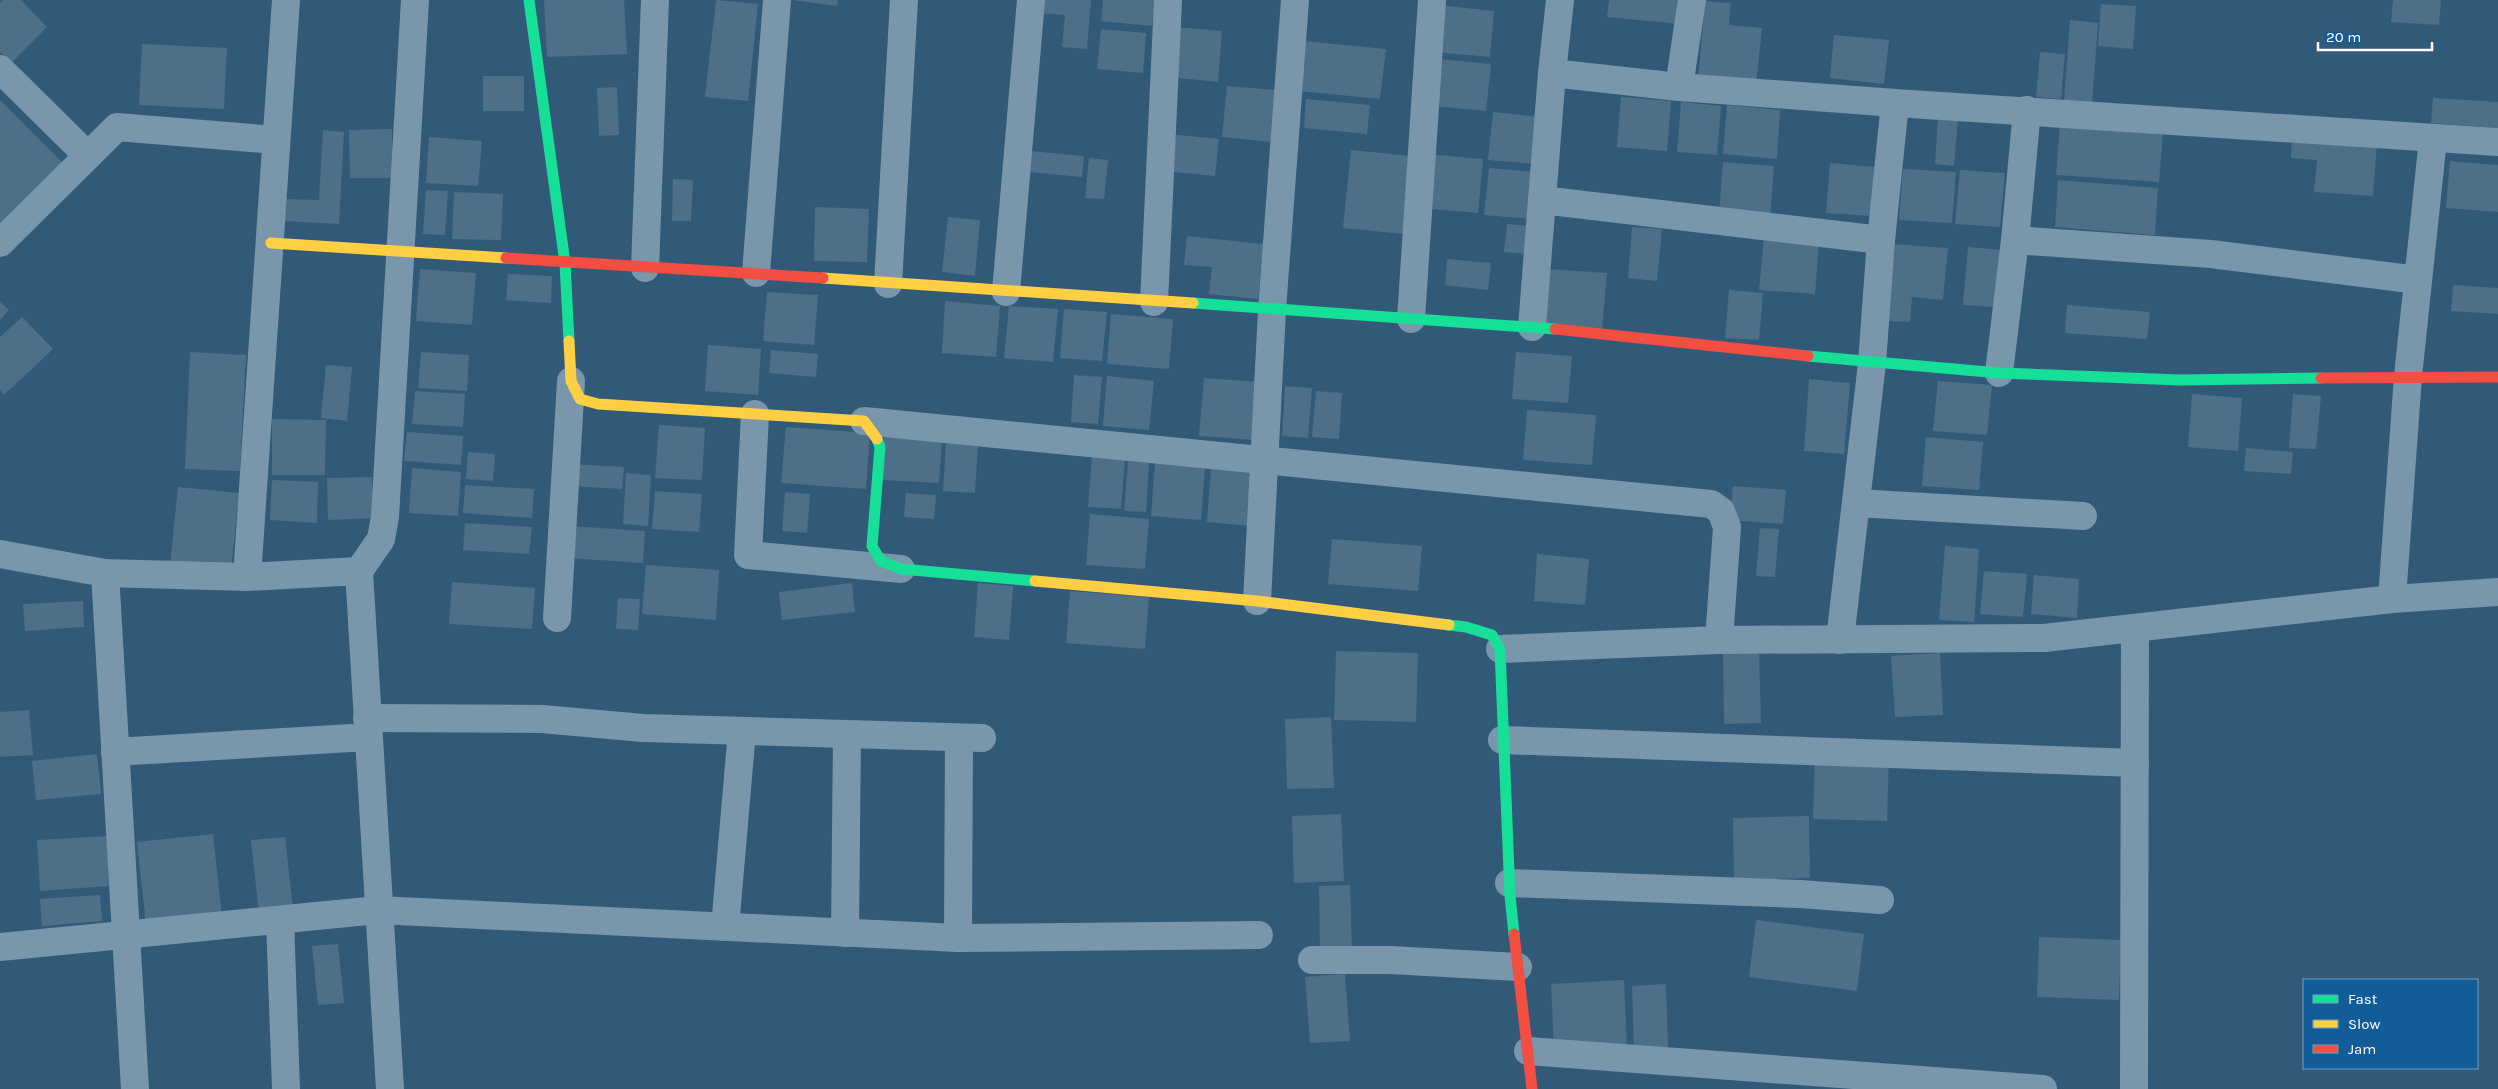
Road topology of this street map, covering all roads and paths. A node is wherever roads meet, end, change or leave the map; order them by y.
1 (286, 0) edge
2 (415, 0) edge
3 (529, 0) edge
4 (655, 0) edge
5 (776, 0) edge
6 (904, 0) edge
7 (1031, 0) edge
8 (1168, 0) edge
9 (1295, 0) edge
10 (1432, 0) edge
11 (1560, 0) edge
12 (1692, 0) edge
13 (0, 69) edge
14 (1552, 73) junction
15 (1680, 87) junction
16 (1895, 103) junction
17 (2027, 110) junction
18 (2433, 139) junction
19 (276, 140) junction
20 (2498, 142) edge
21 (88, 156) junction
22 (1542, 200) junction
23 (1881, 240) junction
24 (2015, 240) junction
25 (271, 243) junction
26 (0, 244) edge
27 (400, 252) junction
28 (565, 263) junction
29 (645, 268) junction
30 (756, 273) junction
31 (2418, 280) junction
32 (888, 284) junction
33 (1006, 292) junction
34 (1154, 302) junction
35 (1272, 310) junction
36 (1411, 319) junction
37 (1532, 327) junction
38 (1872, 362) junction
39 (1999, 373) junction
40 (2408, 376) junction
41 (2498, 377) edge
42 (571, 381) junction
43 (755, 414) junction
44 (864, 421) junction
45 (1266, 460) junction
46 (1856, 503) junction
47 (2083, 516) dead end
48 (0, 554) edge
49 (901, 570) junction
50 (359, 571) junction
51 (106, 573) junction
52 (247, 576) junction
53 (2498, 592) edge
54 (2392, 599) junction
55 (1257, 601) junction
56 (557, 618) dead end
57 (2135, 628) junction
58 (1719, 640) junction
59 (1840, 640) junction
60 (1500, 649) junction
61 (368, 728) junction
62 (742, 731) junction
63 (847, 735) junction
64 (1502, 740) junction
65 (115, 752) junction
66 (2135, 763) junction
67 (1509, 883) junction
68 (1880, 900) dead end
69 (378, 910) junction
70 (280, 920) junction
71 (725, 927) junction
72 (845, 933) junction
73 (1259, 935) dead end
74 (126, 936) junction
75 (958, 938) junction
76 (0, 946) edge
77 (1312, 960) dead end
78 (1518, 967) junction
79 (1528, 1051) junction
80 (135, 1089) edge
81 (286, 1089) edge
82 (390, 1089) edge
83 (1532, 1089) edge
84 (2043, 1089) edge
85 (2134, 1089) edge

1 - 19 street
2 - 27 street
3 - 28 street
4 - 29 street
5 - 30 street
6 - 32 street
7 - 33 street
8 - 34 street
9 - 35 street
10 - 36 street
11 - 14 street
12 - 15 street
13 - 21 street
14 - 15 street
14 - 22 street
15 - 16 street
16 - 17 street
16 - 23 street
17 - 18 street
17 - 24 street
18 - 20 street
18 - 31 street
19 - 21 street
19 - 25 street
21 - 26 street
22 - 23 street
22 - 37 street
23 - 38 street
24 - 31 street
24 - 39 street
25 - 27 street
25 - 52 street
27 - 28 street
27 - 50 street
28 - 29 street
28 - 42 street
29 - 30 street
30 - 32 street
31 - 40 street
32 - 33 street
33 - 34 street
34 - 35 street
35 - 36 street
35 - 45 street
36 - 37 street
37 - 38 street
38 - 39 street
38 - 46 street
39 - 40 street
40 - 41 street
40 - 54 street
42 - 43 street
42 - 56 street
43 - 44 street
43 - 49 street
44 - 45 street
44 - 49 street
45 - 55 street
45 - 58 street
46 - 47 street
46 - 59 street
48 - 51 street
49 - 55 street
50 - 52 street
50 - 61 street
51 - 52 street
51 - 65 street
53 - 54 street
54 - 57 street
55 - 60 street
57 - 59 street
57 - 66 street
58 - 59 street
58 - 60 street
60 - 64 street
61 - 62 street
61 - 65 street
61 - 69 street
62 - 63 street
62 - 71 street
63 - 72 street
63 - 75 street
64 - 66 street
64 - 67 street
65 - 74 street
66 - 85 street
67 - 68 street
67 - 78 street
69 - 70 street
69 - 71 street
69 - 82 street
70 - 74 street
70 - 81 street
71 - 72 street
72 - 75 street
73 - 75 street
74 - 76 street
74 - 80 street
77 - 78 street
78 - 79 street
79 - 83 street
79 - 84 street

